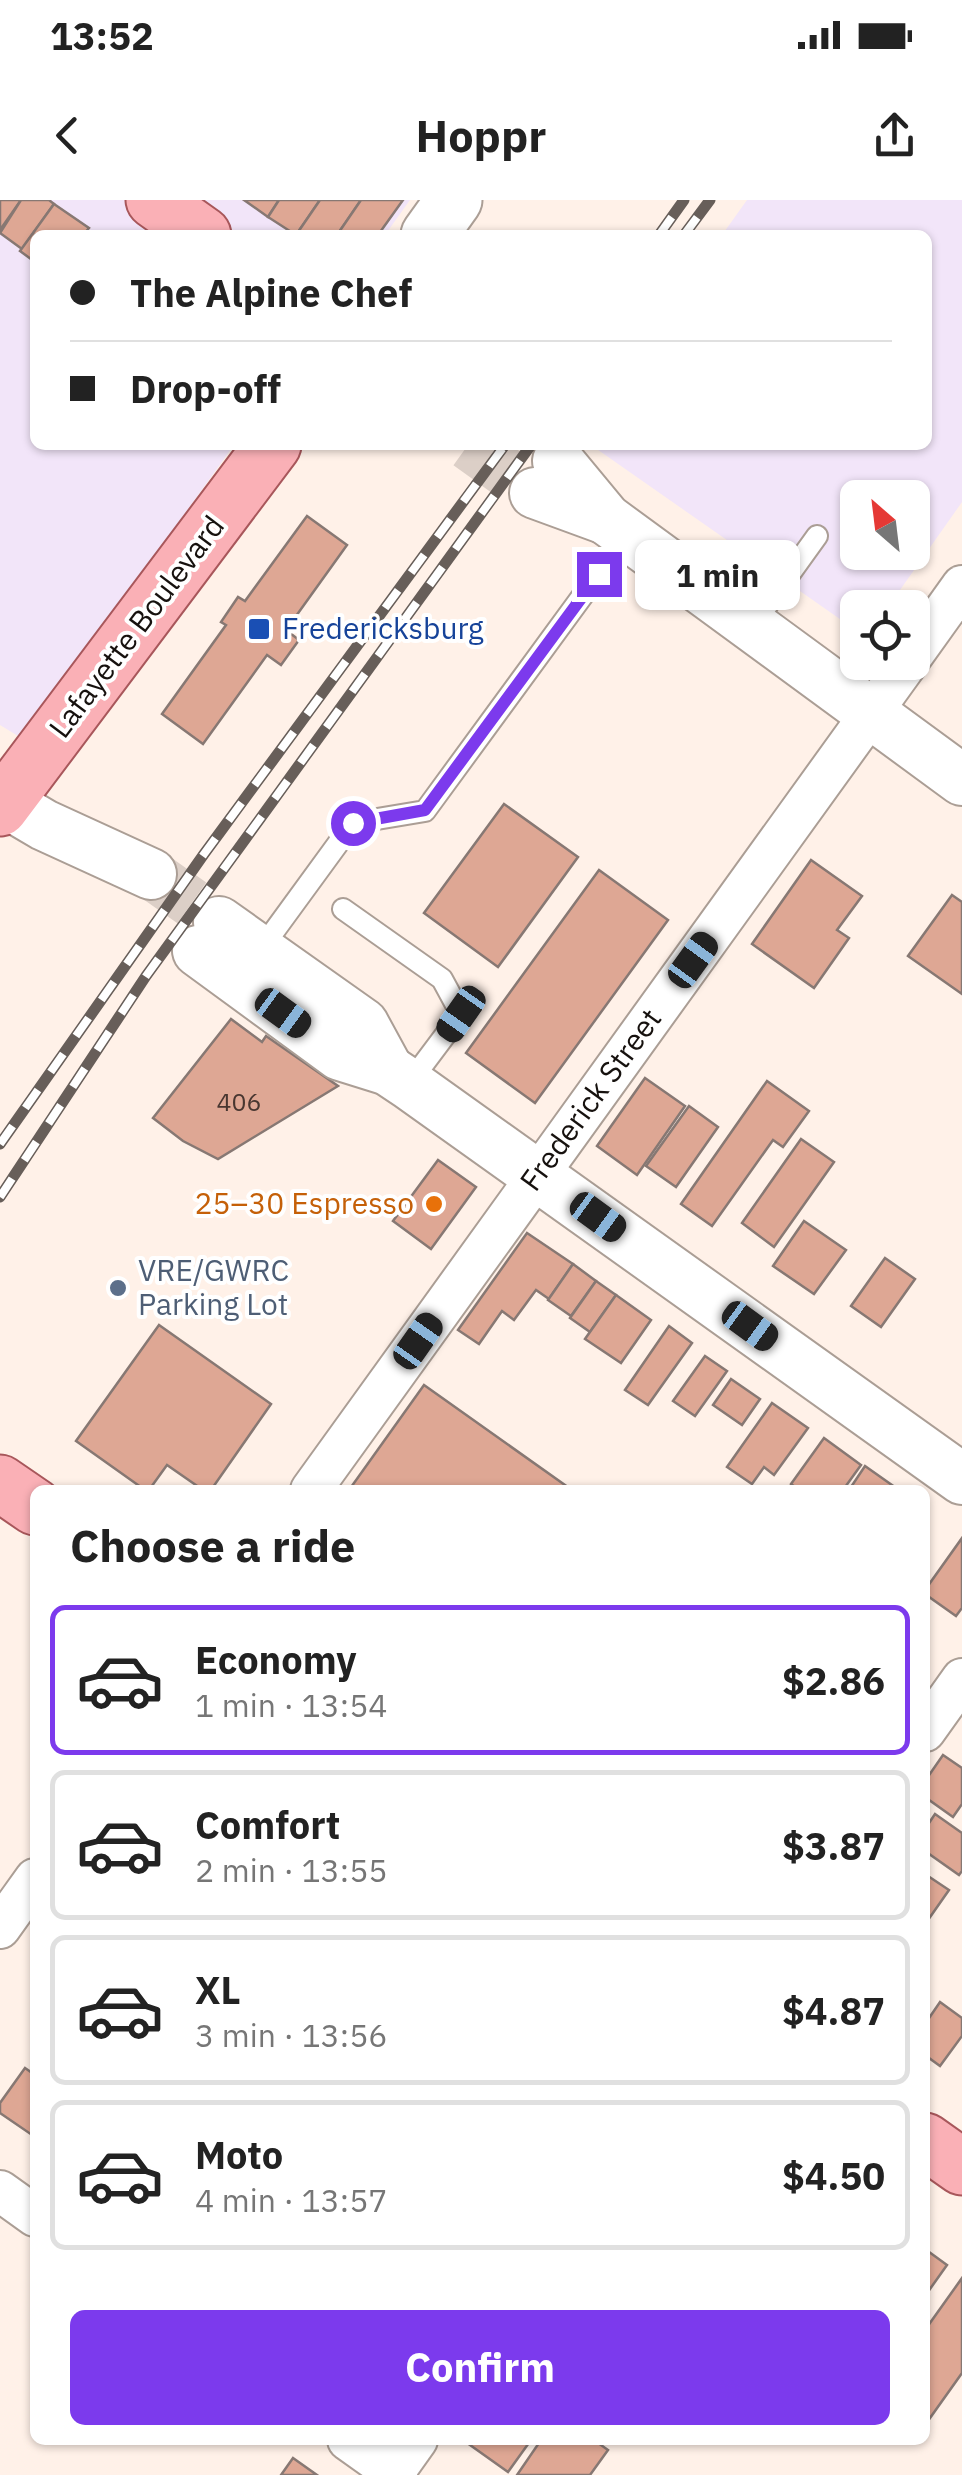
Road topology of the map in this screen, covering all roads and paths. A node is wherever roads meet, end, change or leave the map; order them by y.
1 (154, 200) edge
2 (454, 200) edge
3 (195, 230) edge
4 (433, 230) edge
5 (270, 450) edge
6 (546, 477) tunnel mouth
7 (617, 527) junction
8 (816, 536) dead end
9 (962, 586) edge
10 (752, 627) junction
11 (930, 631) edge
12 (895, 680) edge
13 (871, 715) junction
14 (962, 780) edge
15 (12, 808) edge
16 (141, 888) tunnel mouth
17 (343, 909) dead end
18 (260, 951) junction
19 (398, 1077) junction
20 (538, 1173) junction
21 (962, 1479) edge
22 (0, 1482) edge
23 (316, 1485) edge
24 (30, 1503) edge
25 (962, 1679) edge
26 (930, 1723) edge
27 (30, 1886) edge
28 (0, 1928) edge
29 (930, 2145) edge
30 (962, 2167) edge
31 (0, 2191) edge
32 (30, 2212) edge
33 (355, 2445) edge
34 (414, 2445) edge
35 (394, 2474) edge

1 - 3 main road
2 - 4 main road
5 - 15 main road, Lafayette Boulevard
6 - 7 street
7 - 10 street
7 - 18 lane
8 - 10 lane
9 - 11 street
10 - 13 street
12 - 13 street, Frederick Street
13 - 14 street
13 - 20 street, Frederick Street
15 - 16 street
17 - 19 lane
18 - 19 street
18 - 19 street
19 - 20 street
20 - 21 street
20 - 23 street, Frederick Street
22 - 24 main road
25 - 26 street
27 - 28 street
29 - 30 main road
31 - 32 street
33 - 35 street
34 - 35 street

